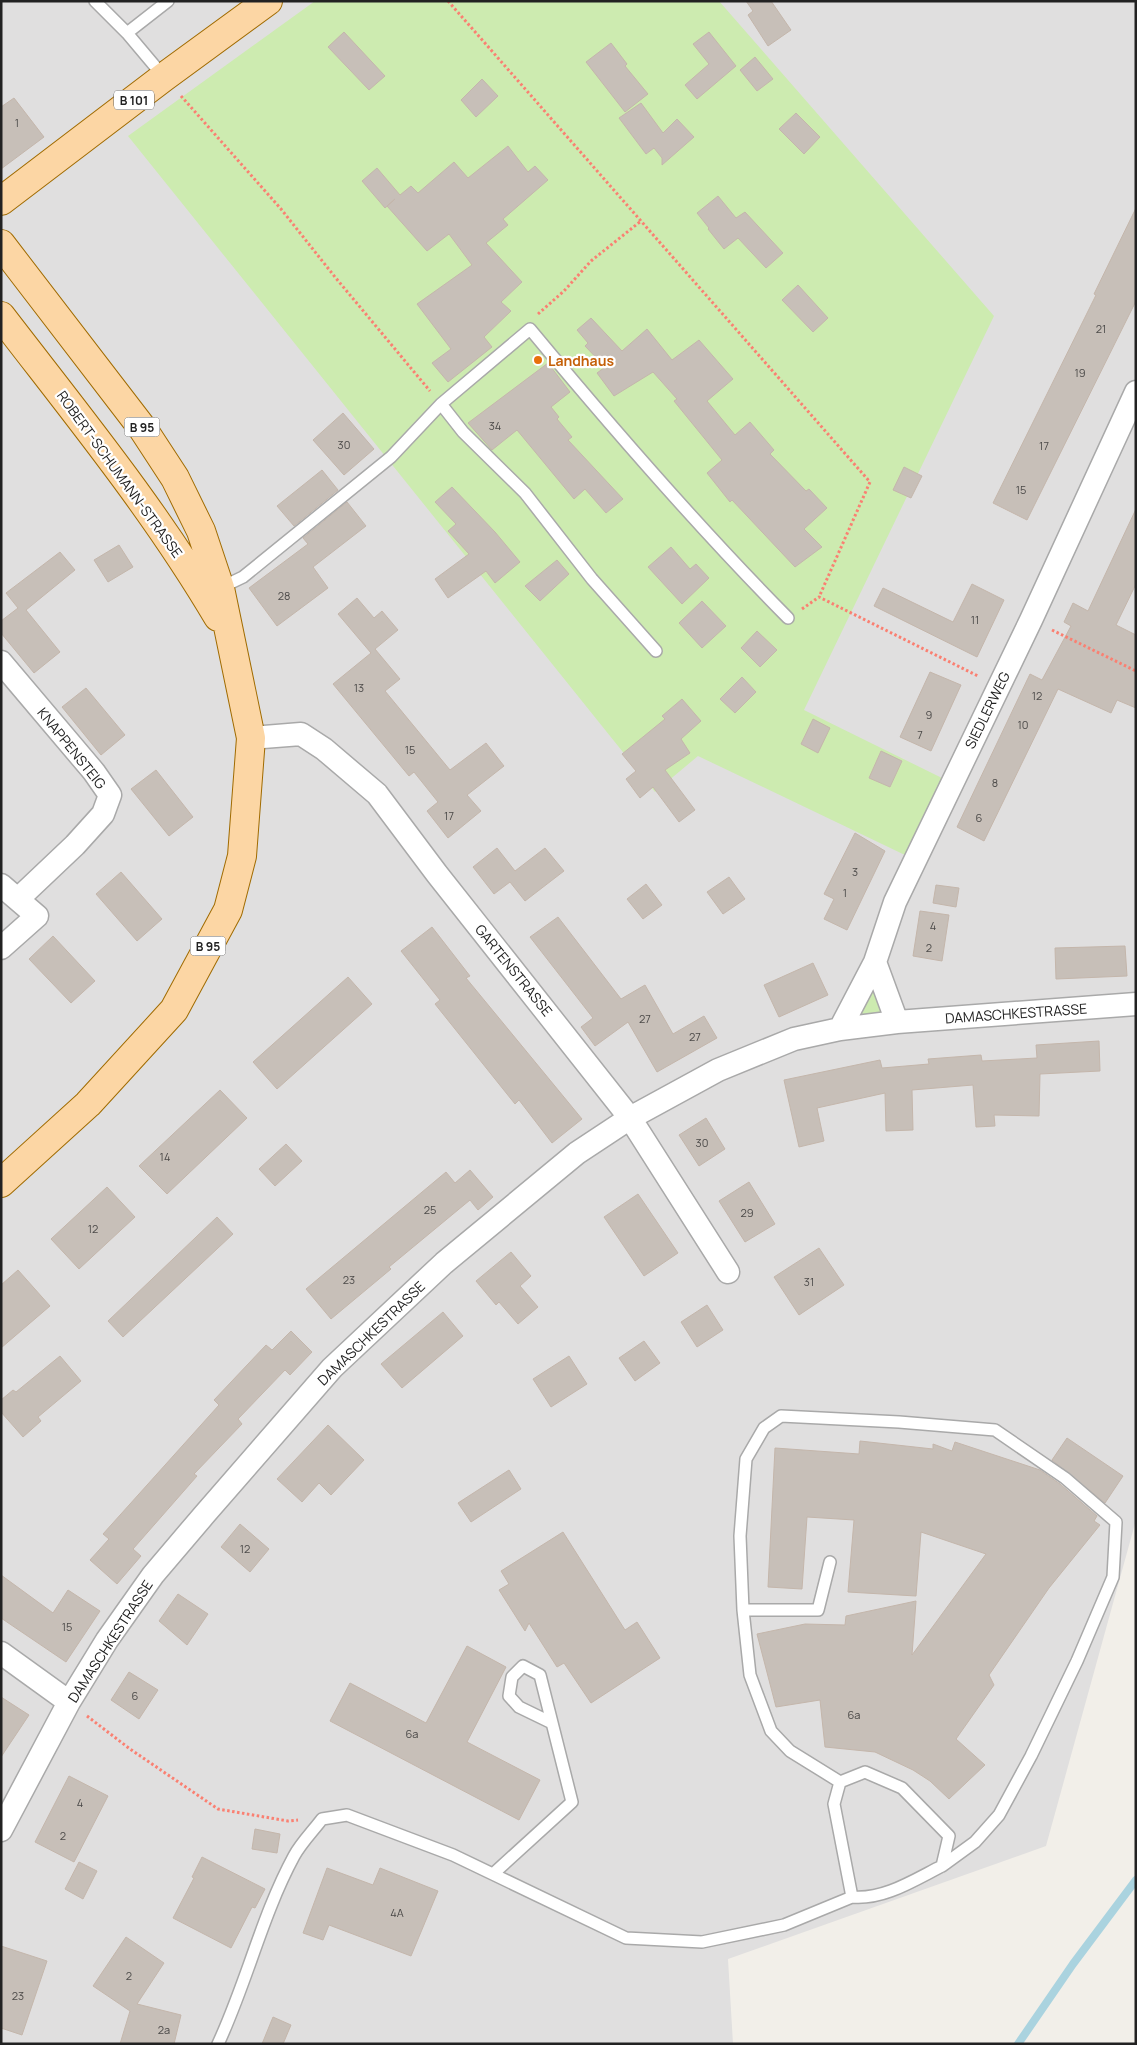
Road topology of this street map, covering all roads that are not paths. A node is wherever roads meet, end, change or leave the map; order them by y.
1 (168, 1) edge
2 (268, 1) edge
3 (102, 3) edge
4 (127, 33) junction
5 (164, 77) junction
6 (1, 201) edge
7 (1, 244) edge
8 (1, 316) edge
9 (1136, 392) edge
10 (441, 404) junction
11 (220, 588) junction
12 (788, 618) road end
13 (230, 638) junction
14 (656, 651) dead end
15 (1, 662) edge
16 (251, 738) junction
17 (10, 892) edge
18 (1, 948) edge
19 (875, 962) junction
20 (1136, 1004) edge
21 (897, 1022) junction
22 (840, 1029) junction
23 (630, 1118) junction
24 (1, 1183) edge
25 (728, 1272) dead end
26 (830, 1562) dead end
27 (743, 1610) junction
28 (1, 1653) edge
29 (69, 1702) junction
30 (552, 1723) junction
31 (840, 1782) junction
32 (1, 1830) edge
33 (942, 1866) junction
34 (493, 1874) junction
35 (852, 1897) junction
36 (218, 2044) edge

1 - 4 lane
2 - 5 main road, B 101
3 - 4 lane
4 - 5 lane
5 - 6 main road, B 101
7 - 11 main road, ROBERT-SCHUMANN-STRASSE / B 95
8 - 13 main road, ROBERT-SCHUMANN-STRASSE / B 95
9 - 19 street, SIEDLERWEG
10 - 11 lane
10 - 12 lane
10 - 14 lane
11 - 13 main road, ROBERT-SCHUMANN-STRASSE / B 95
13 - 16 main road, ROBERT-SCHUMANN-STRASSE / B 95
15 - 17 street, KNAPPENSTEIG
16 - 23 street, GARTENSTRASSE
16 - 24 main road, ROBERT-SCHUMANN-STRASSE / B 95
17 - 18 street, KNAPPENSTEIG
19 - 21 street
19 - 22 street, SIEDLERWEG
20 - 21 street, DAMASCHKESTRASSE
21 - 22 street, DAMASCHKESTRASSE
22 - 23 street, DAMASCHKESTRASSE
23 - 25 street, GARTENSTRASSE
23 - 29 street, DAMASCHKESTRASSE
26 - 27 lane
27 - 31 lane
27 - 33 lane
28 - 29 street
29 - 32 street, DAMASCHKESTRASSE
30 - 30 lane
30 - 34 lane
31 - 33 lane
31 - 35 lane
33 - 35 lane
34 - 35 lane
34 - 36 lane

